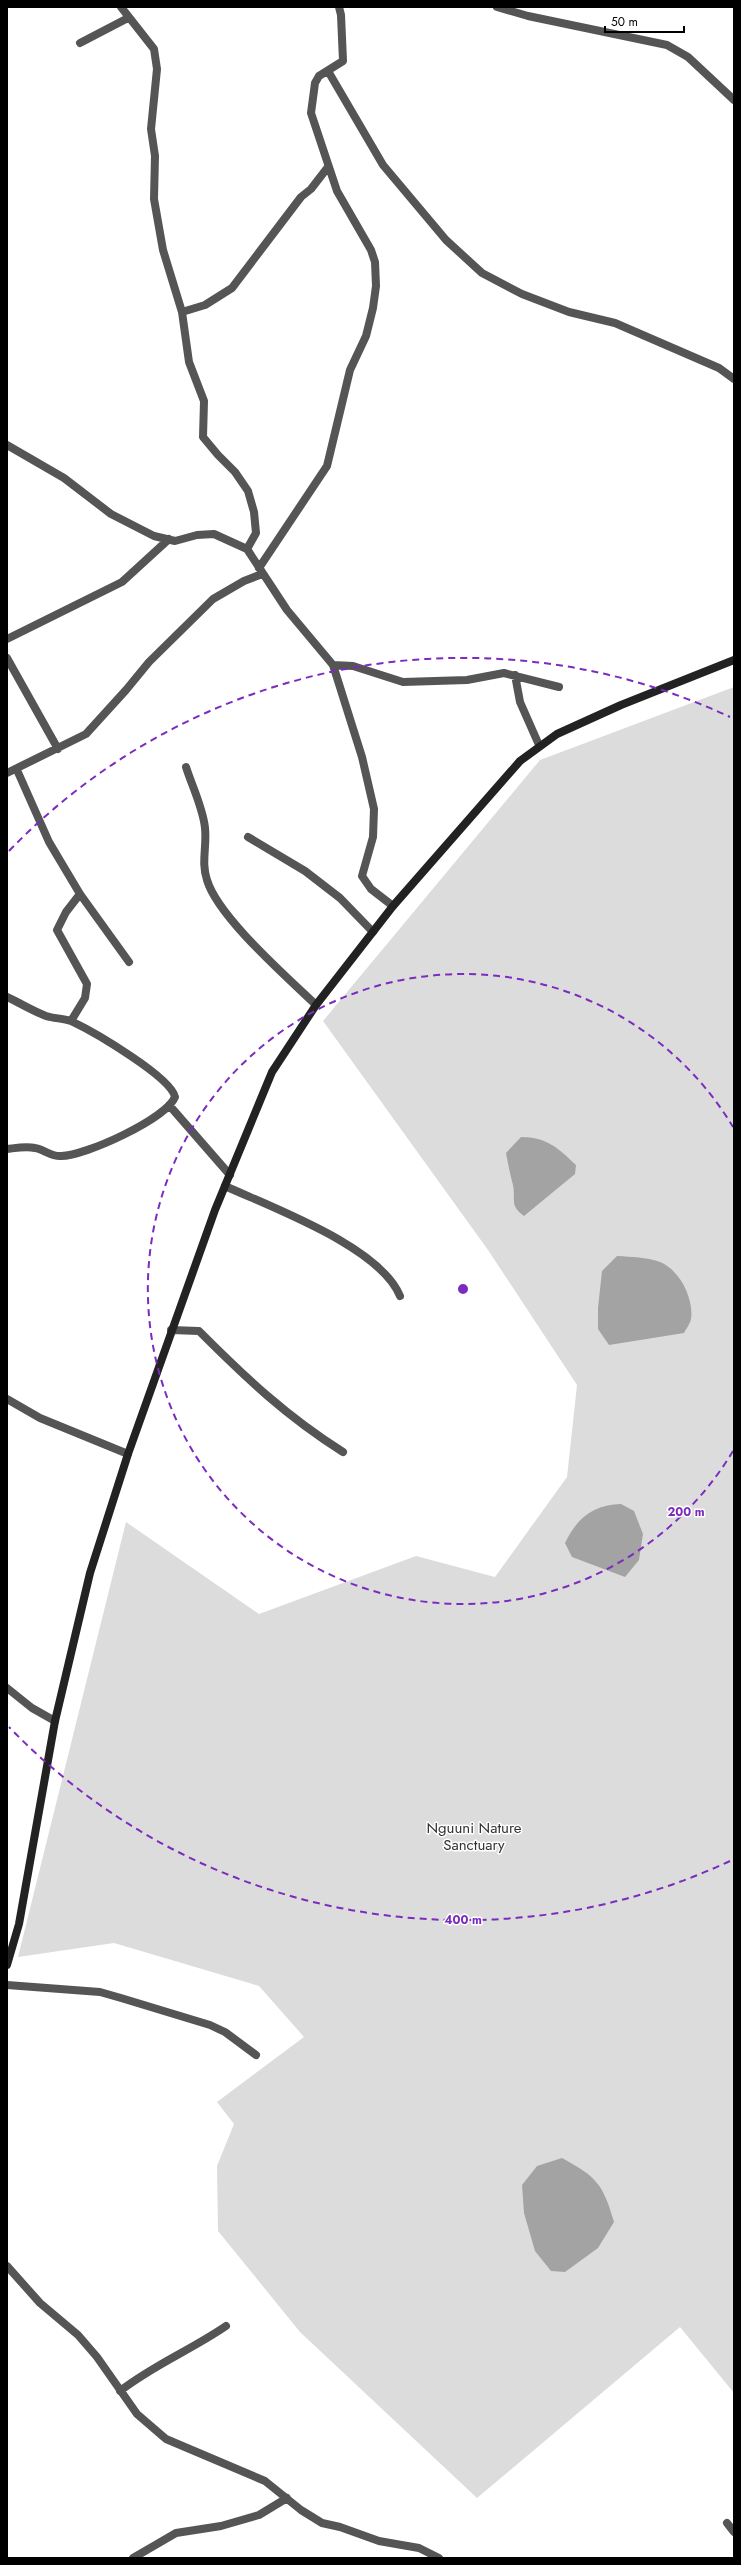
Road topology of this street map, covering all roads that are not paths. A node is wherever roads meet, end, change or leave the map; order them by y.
1 (121, 7) edge
2 (339, 7) edge
3 (497, 7) edge
4 (128, 18) junction
5 (80, 43) dead end
6 (328, 71) junction
7 (734, 100) edge
8 (328, 167) junction
9 (182, 312) junction
10 (734, 379) edge
11 (7, 445) edge
12 (169, 539) junction
13 (247, 550) junction
14 (260, 571) junction
15 (7, 639) edge
16 (7, 658) edge
17 (734, 660) edge
18 (333, 665) junction
19 (515, 675) junction
20 (559, 687) dead end
21 (539, 746) junction
22 (58, 748) junction
23 (186, 767) dead end
24 (17, 770) junction
25 (7, 773) edge
26 (248, 837) dead end
27 (80, 894) junction
28 (393, 906) junction
29 (373, 932) junction
30 (129, 962) dead end
31 (7, 997) edge
32 (316, 1005) junction
33 (72, 1021) junction
34 (169, 1105) junction
35 (7, 1149) edge
36 (230, 1175) junction
37 (225, 1186) junction
38 (400, 1296) dead end
39 (171, 1330) junction
40 (7, 1399) edge
41 (343, 1452) dead end
42 (128, 1454) junction
43 (7, 1688) edge
44 (55, 1721) junction
45 (7, 1965) edge
46 (7, 1985) edge
47 (256, 2055) dead end
48 (7, 2266) edge
49 (226, 2326) dead end
50 (120, 2391) junction
51 (287, 2498) junction
52 (727, 2523) dead end
53 (734, 2532) edge
54 (133, 2558) edge
55 (439, 2558) edge

1 - 4 street
2 - 6 street
3 - 7 street
4 - 5 street
4 - 9 street
6 - 8 street
6 - 10 street
8 - 9 street
8 - 14 street
9 - 13 street
11 - 12 street
12 - 13 street
12 - 15 street
13 - 14 street
14 - 18 street
14 - 22 street
16 - 22 street
17 - 21 main road
18 - 19 street
18 - 28 street
19 - 20 street
19 - 21 street
21 - 28 main road
22 - 24 street
23 - 32 street
24 - 25 street
24 - 27 street
26 - 29 street
27 - 30 street
27 - 33 street
28 - 29 main road
29 - 32 main road
31 - 33 street
32 - 36 main road
33 - 34 street
34 - 35 street
34 - 36 street
36 - 37 main road
37 - 38 street
37 - 39 main road
39 - 41 street
39 - 42 main road
40 - 42 street
42 - 44 main road
43 - 44 street
44 - 45 main road
46 - 47 street
48 - 50 street
49 - 50 street
50 - 51 street
51 - 54 street
51 - 55 street
52 - 53 street

